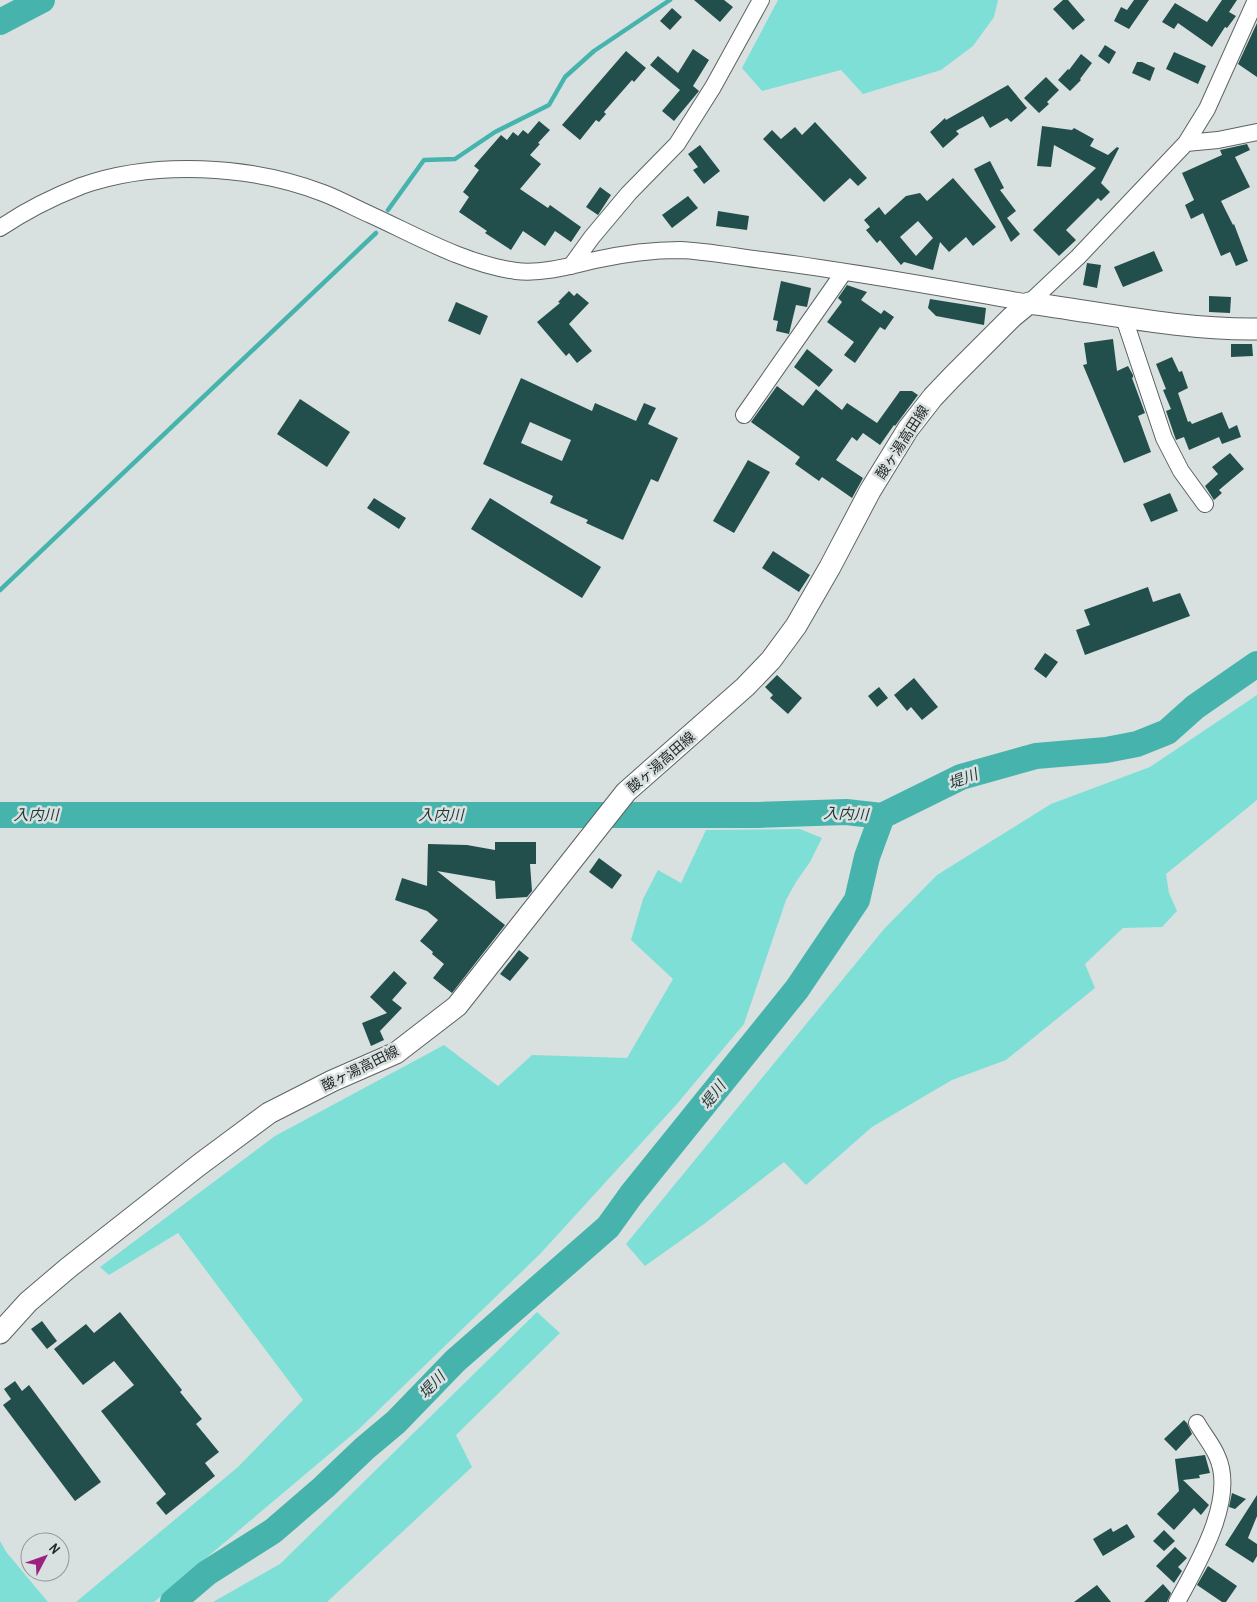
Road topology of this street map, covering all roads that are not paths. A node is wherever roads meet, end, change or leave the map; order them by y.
1 (761, 0) edge
2 (1256, 0) edge
3 (1257, 132) edge
4 (1186, 143) junction
5 (0, 228) edge
6 (571, 266) junction
7 (844, 272) junction
8 (1029, 303) junction
9 (1124, 318) junction
10 (1257, 329) edge
11 (744, 415) dead end
12 (1205, 504) dead end
13 (0, 1333) edge
14 (1197, 1423) dead end
15 (1177, 1602) edge

1 - 6 street
2 - 4 street
3 - 4 street
4 - 8 street
5 - 6 street
6 - 7 street
7 - 8 street
7 - 11 street
8 - 9 main road
8 - 13 main road, 酸ヶ湯高田線
9 - 10 main road
9 - 12 street
14 - 15 street

